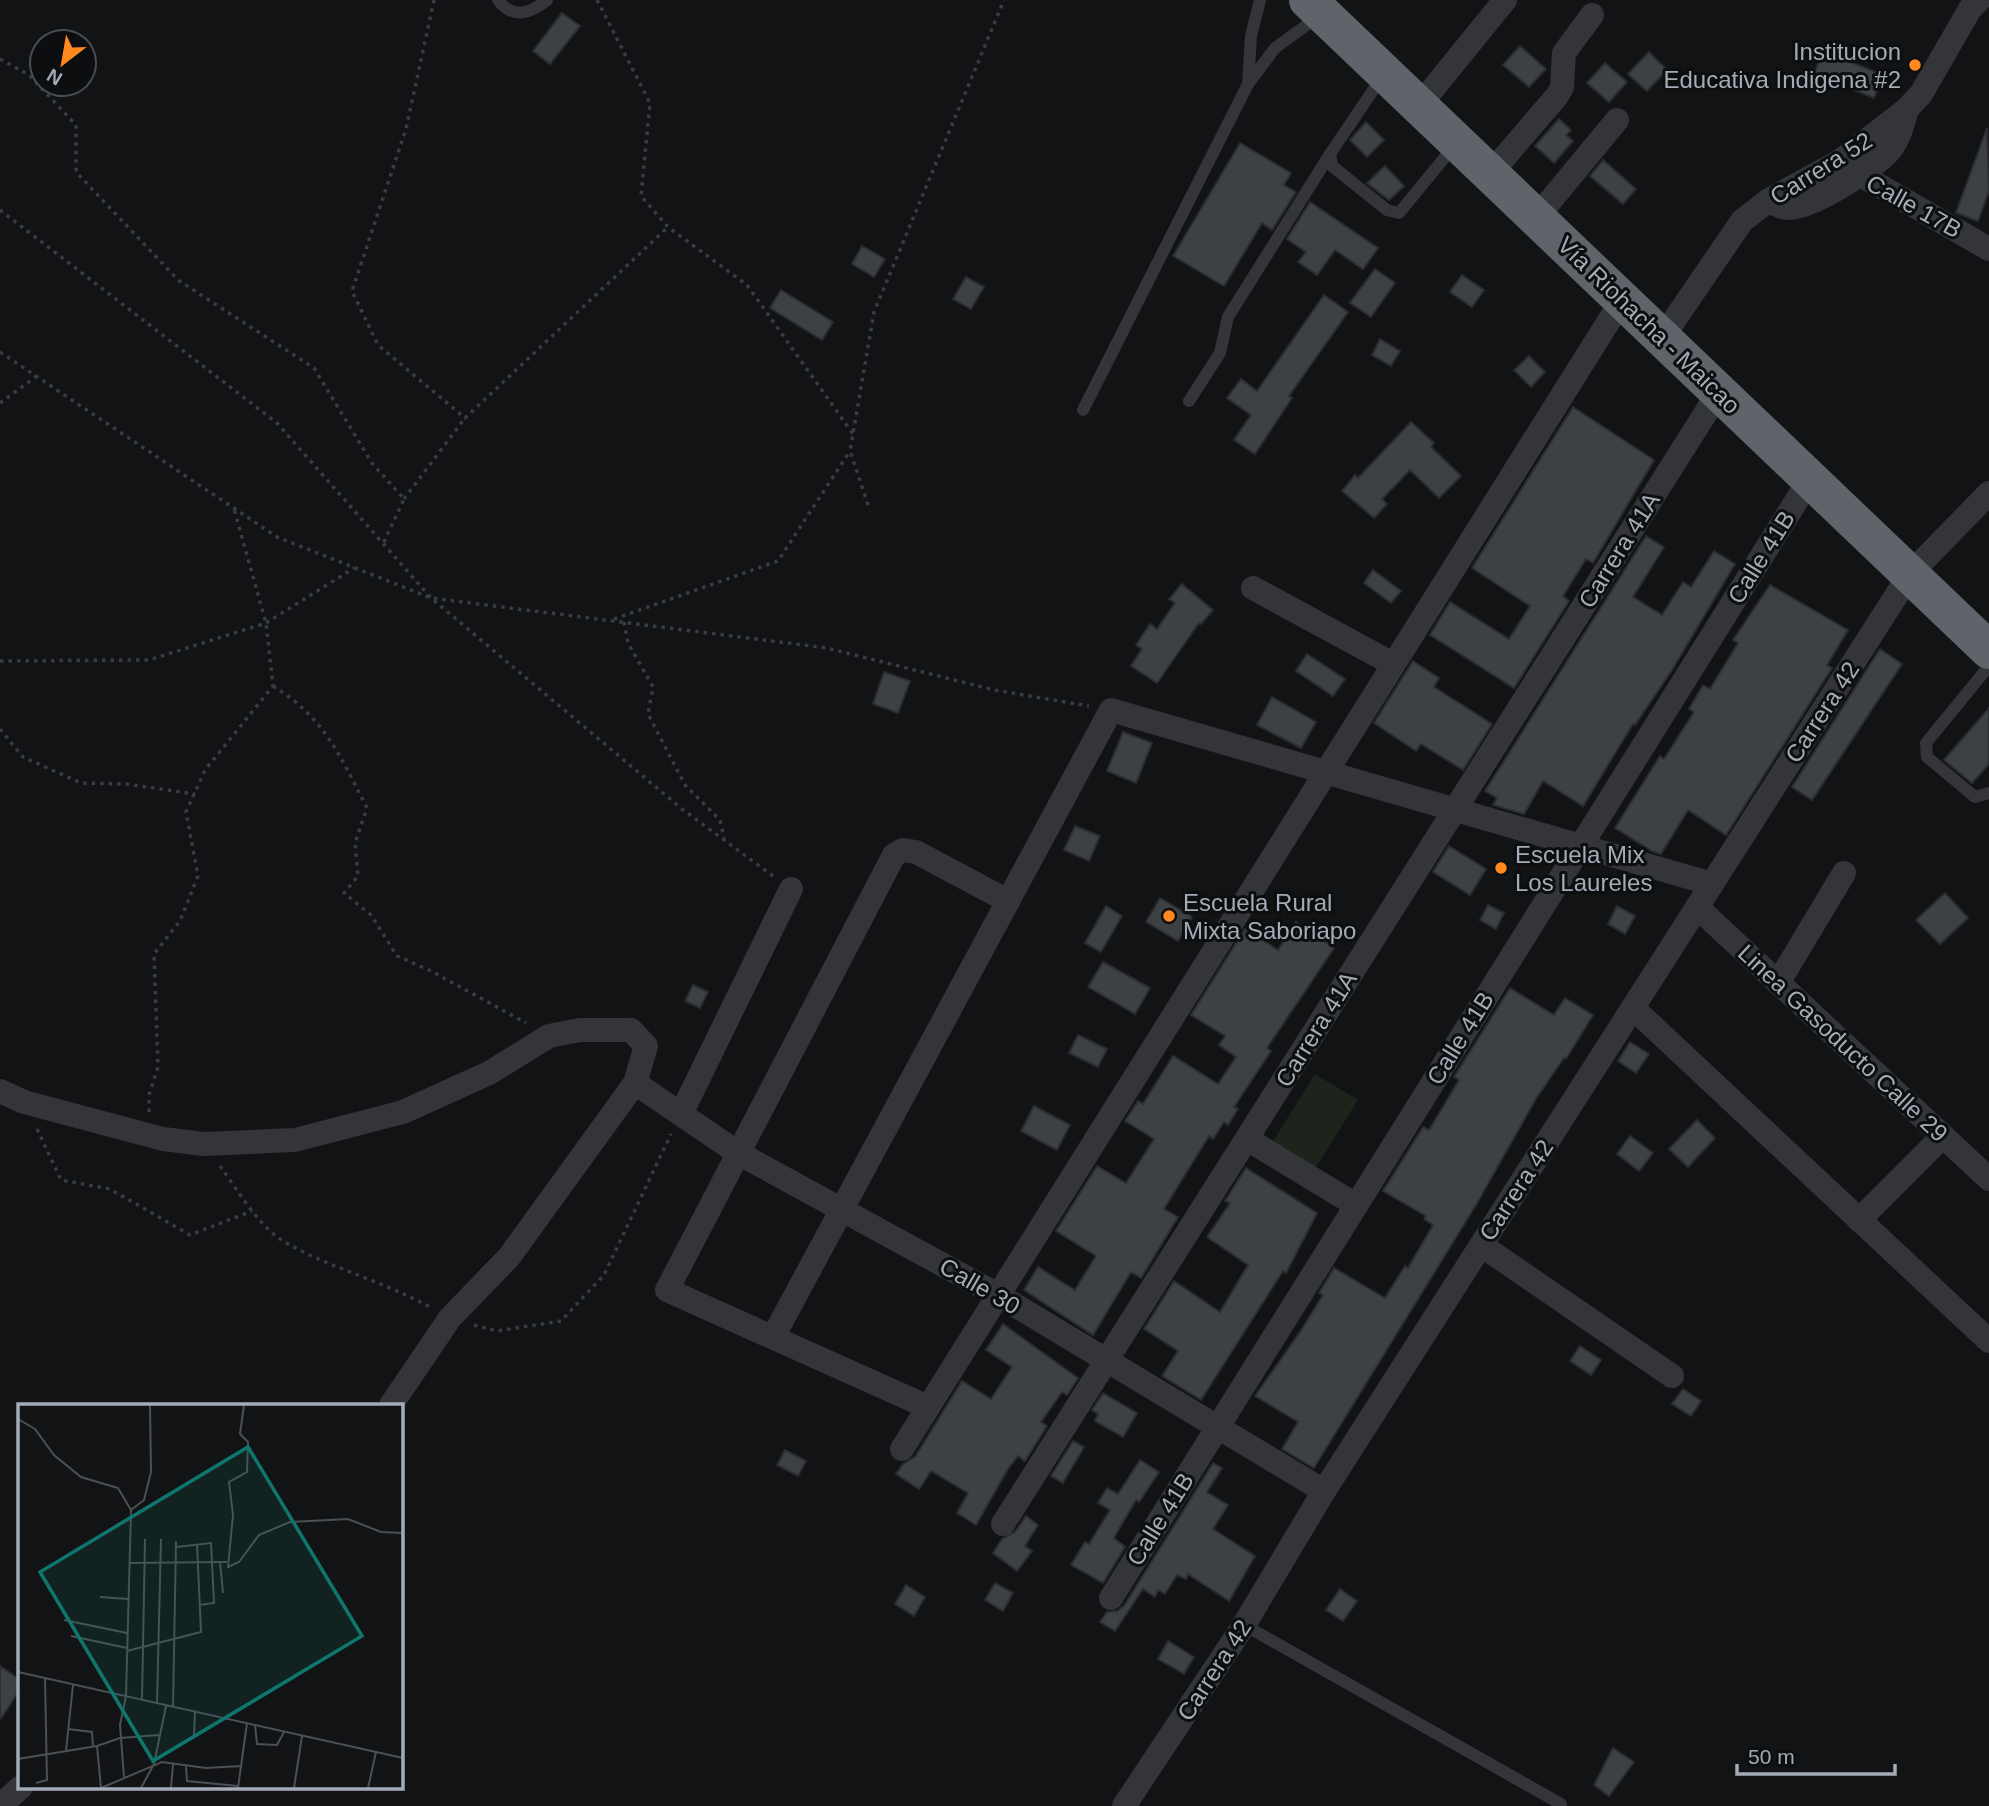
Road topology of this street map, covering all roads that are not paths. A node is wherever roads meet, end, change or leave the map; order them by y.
1 (498, 0) edge
2 (547, 0) edge
3 (1260, 0) edge
4 (1505, 0) edge
5 (1979, 0) edge
6 (1315, 7) edge
7 (1592, 15) dead end
8 (1385, 73) junction
9 (1248, 84) junction
10 (1419, 106) junction
11 (1617, 120) dead end
12 (1457, 142) junction
13 (1331, 154) junction
14 (1849, 168) junction
15 (1490, 174) junction
16 (1536, 218) junction
17 (1989, 249) edge
18 (1622, 300) junction
19 (1662, 338) junction
20 (1719, 392) junction
21 (1189, 401) dead end
22 (1083, 410) dead end
23 (1810, 479) junction
24 (1989, 493) edge
25 (1910, 574) junction
26 (1253, 588) dead end
27 (1989, 650) edge
28 (1393, 664) junction
29 (1989, 666) edge
30 (1325, 772) junction
31 (1989, 793) edge
32 (1454, 809) junction
33 (1581, 846) junction
34 (1844, 873) dead end
35 (1712, 884) junction
36 (791, 889) road end
37 (1008, 901) junction
38 (1697, 907) junction
39 (1778, 983) junction
40 (1633, 1008) junction
41 (635, 1083) junction
42 (0, 1091) edge
43 (681, 1114) junction
44 (1942, 1136) junction
45 (1247, 1139) junction
46 (738, 1153) junction
47 (1989, 1179) edge
48 (1356, 1205) junction
49 (842, 1209) junction
50 (1859, 1220) junction
51 (1481, 1245) junction
52 (998, 1295) junction
53 (773, 1337) junction
54 (1989, 1341) edge
55 (1107, 1360) junction
56 (1672, 1376) dead end
57 (392, 1404) edge
58 (928, 1407) junction
59 (1217, 1427) junction
60 (902, 1449) dead end
61 (1324, 1491) junction
62 (1003, 1524) dead end
63 (1111, 1598) dead end
64 (1244, 1625) junction
65 (20, 1788) edge
66 (1561, 1804) dead end
67 (0, 1806) edge
68 (1124, 1806) edge

1 - 2 lane
3 - 9 lane
4 - 10 street
5 - 14 street
6 - 8 highway, Vía Riohacha - Maicao
6 - 9 lane
7 - 15 street
8 - 10 highway, Vía Riohacha - Maicao
8 - 13 lane
9 - 22 lane
10 - 12 highway, Vía Riohacha - Maicao
11 - 16 street
12 - 13 lane
12 - 15 highway, Vía Riohacha - Maicao
13 - 21 lane
14 - 17 street, Calle 17B
14 - 19 street, Carrera 52
15 - 16 highway, Vía Riohacha - Maicao
16 - 18 highway, Vía Riohacha - Maicao
18 - 19 highway, Vía Riohacha - Maicao
18 - 28 street
19 - 20 highway, Vía Riohacha - Maicao
20 - 23 highway, Vía Riohacha - Maicao
20 - 32 street, Carrera 41A
23 - 25 highway, Vía Riohacha - Maicao
23 - 33 street, Calle 41B
24 - 25 street, Carrera 42
25 - 27 highway, Vía Riohacha - Maicao
25 - 35 street, Carrera 42
26 - 28 street
28 - 30 street
29 - 31 lane
30 - 32 street
30 - 37 street
30 - 52 street
32 - 33 street
32 - 45 street, Carrera 41A
33 - 35 street
33 - 48 street, Calle 41B
34 - 39 street
35 - 38 street, Carrera 42
36 - 43 street
37 - 46 street
37 - 49 street
38 - 39 street, Linea Gasoducto Calle 29
38 - 40 street, Carrera 42
39 - 44 street, Linea Gasoducto Calle 29
40 - 50 street
40 - 51 street, Carrera 42
41 - 42 street
41 - 43 street, Calle 30
41 - 57 street
43 - 46 street, Calle 30
44 - 47 street, Linea Gasoducto Calle 29
44 - 50 street
45 - 48 street
45 - 55 street, Carrera 41A
46 - 49 street, Calle 30
46 - 53 street
48 - 59 street, Calle 41B
49 - 52 street, Calle 30
49 - 53 street
50 - 54 street
51 - 56 street
51 - 61 street, Carrera 42
52 - 55 street, Calle 30
52 - 58 street
53 - 58 street
55 - 59 street, Calle 30
55 - 62 street, Carrera 41A
58 - 60 street
59 - 61 street, Calle 30
59 - 63 street, Calle 41B
61 - 64 street, Carrera 42
64 - 66 lane
64 - 68 street, Carrera 42
65 - 67 street

